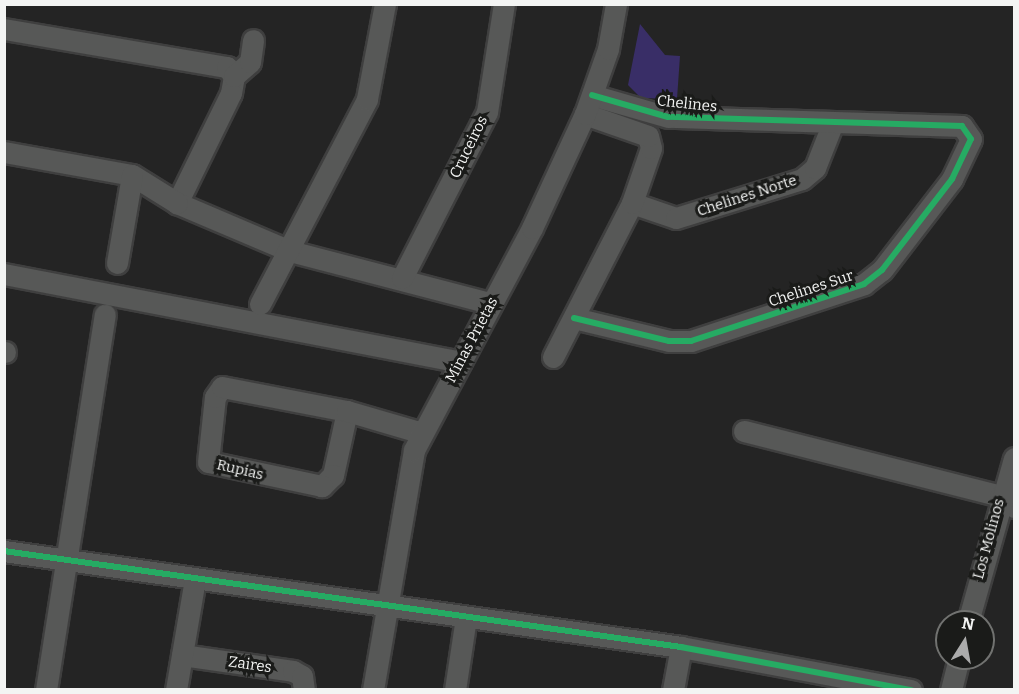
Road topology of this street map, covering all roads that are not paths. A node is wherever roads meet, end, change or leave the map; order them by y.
1 (385, 4) edge
2 (504, 4) edge
3 (616, 4) edge
4 (4, 29) edge
5 (253, 40) dead end
6 (234, 76) junction
7 (589, 104) junction
8 (832, 125) junction
9 (962, 126) joint
10 (4, 152) edge
11 (132, 175) junction
12 (177, 203) junction
13 (632, 203) junction
14 (290, 251) junction
15 (117, 263) dead end
16 (4, 274) edge
17 (402, 278) junction
18 (490, 303) junction
19 (260, 304) dead end
20 (105, 315) dead end
21 (574, 318) junction
22 (553, 357) dead end
23 (460, 362) junction
24 (347, 411) junction
25 (744, 430) dead end
26 (422, 433) junction
27 (1014, 458) edge
28 (1007, 501) edge
29 (4, 551) edge
30 (66, 561) junction
31 (195, 579) junction
32 (386, 606) junction
33 (972, 610) edge
34 (465, 617) junction
35 (681, 647) junction
36 (182, 655) junction
37 (956, 670) edge
38 (46, 690) edge
39 (176, 690) edge
40 (304, 690) edge
41 (373, 690) edge
42 (455, 690) edge
43 (674, 690) edge
44 (911, 690) edge
45 (951, 690) edge

1 - 14 street
2 - 17 street, Cruceiros
3 - 7 street, Minas Prietas
4 - 6 street
5 - 6 street
6 - 12 street
7 - 8 street, Chelines
7 - 13 street
7 - 18 street, Minas Prietas
8 - 9 street, Chelines
8 - 13 street, Chelines Norte
9 - 21 street, Chelines Sur
10 - 11 street
11 - 12 street
11 - 15 street
12 - 14 street
13 - 21 street
14 - 17 street
14 - 19 street
16 - 23 street
17 - 18 street
18 - 23 street, Minas Prietas
20 - 30 street
21 - 22 street
23 - 26 street, Minas Prietas
24 - 24 street, Rupias
24 - 26 street, Rupias
25 - 28 street
26 - 32 street, Minas Prietas
27 - 28 street, Los Molinos
28 - 33 street, Los Molinos
29 - 30 street
30 - 31 street
30 - 38 street
31 - 32 street
31 - 36 street
32 - 34 street
32 - 41 street, Minas Prietas
34 - 35 street
34 - 42 street
35 - 43 street
35 - 44 street
36 - 39 street
36 - 40 street, Zaires
37 - 45 street

